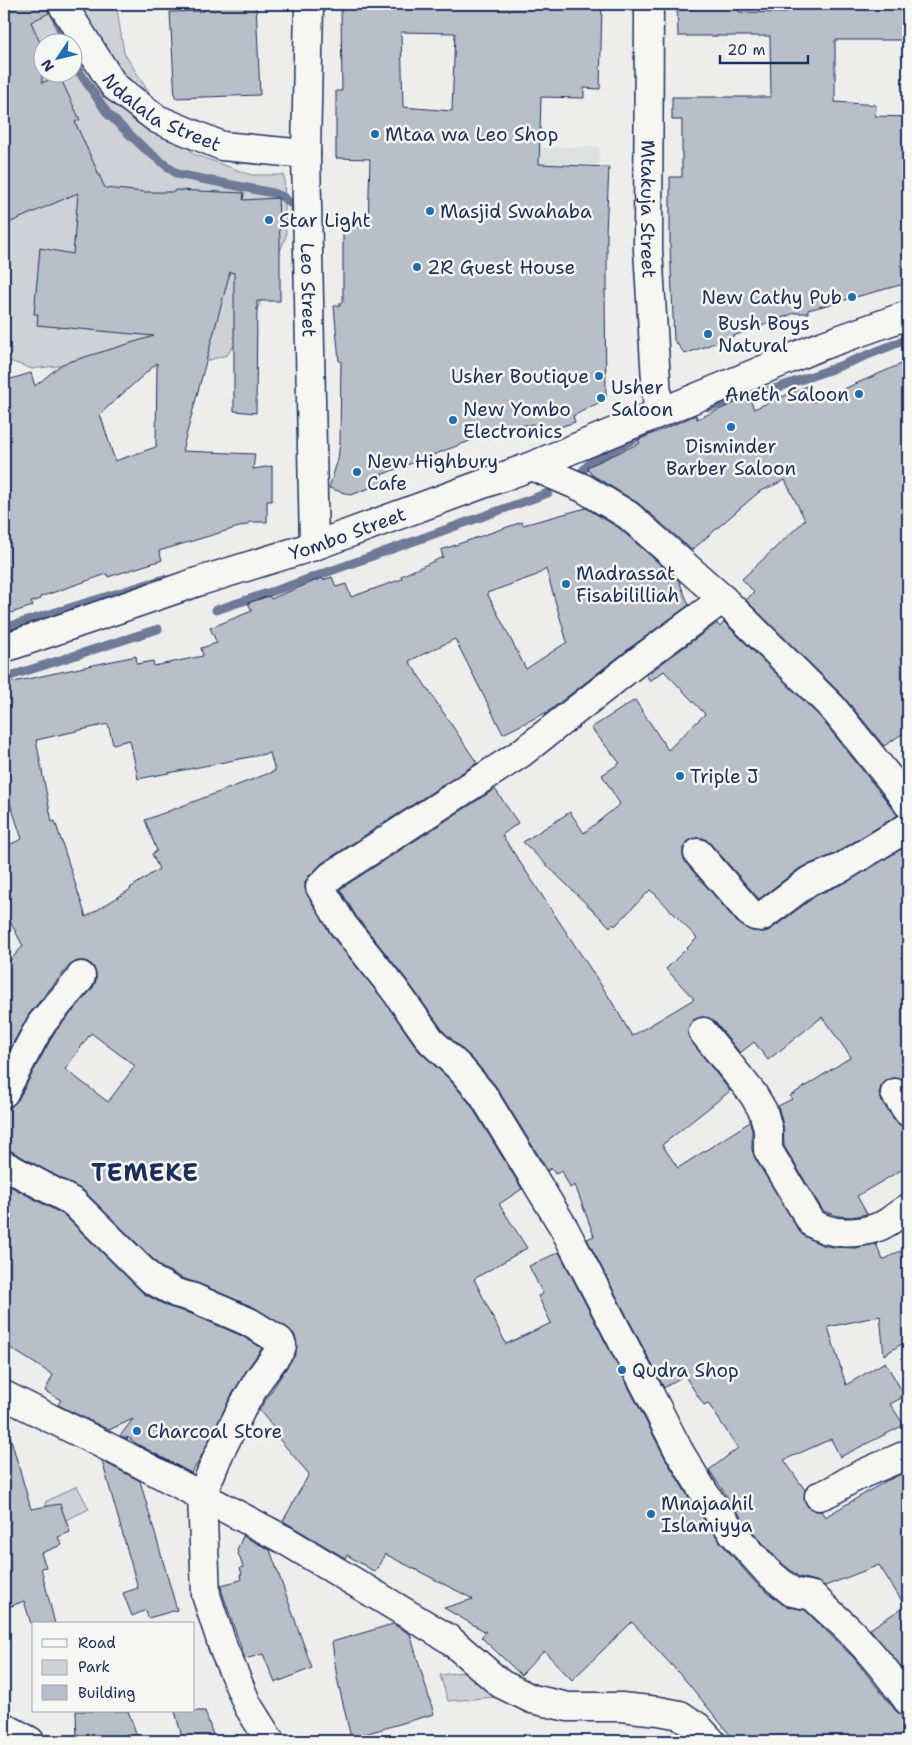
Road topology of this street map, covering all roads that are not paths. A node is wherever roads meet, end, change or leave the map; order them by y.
1 (62, 4) edge
2 (309, 4) edge
3 (648, 4) edge
4 (306, 154) junction
5 (908, 315) edge
6 (658, 413) junction
7 (532, 466) junction
8 (314, 546) junction
9 (723, 599) junction
10 (4, 648) edge
11 (908, 804) edge
12 (908, 827) edge
13 (698, 853) dead end
14 (80, 976) dead end
15 (703, 1032) dead end
16 (4, 1093) edge
17 (4, 1165) edge
18 (908, 1208) edge
19 (4, 1395) edge
20 (908, 1454) edge
21 (202, 1495) junction
22 (819, 1496) dead end
23 (908, 1701) edge
24 (4, 1727) edge
25 (30, 1741) edge
26 (270, 1741) edge
27 (711, 1741) edge

1 - 4 street, Ndalala Street
2 - 4 street, Leo Street
3 - 6 street, Mtakuja Street
4 - 8 street, Leo Street
5 - 6 street, Yombo Street
6 - 7 street, Yombo Street
7 - 8 street, Yombo Street
7 - 9 street
8 - 10 street, Yombo Street
9 - 11 street
9 - 23 street
12 - 13 street
14 - 16 street
15 - 18 street
17 - 21 street
19 - 21 street
20 - 22 street
21 - 26 street
21 - 27 street
24 - 25 street

